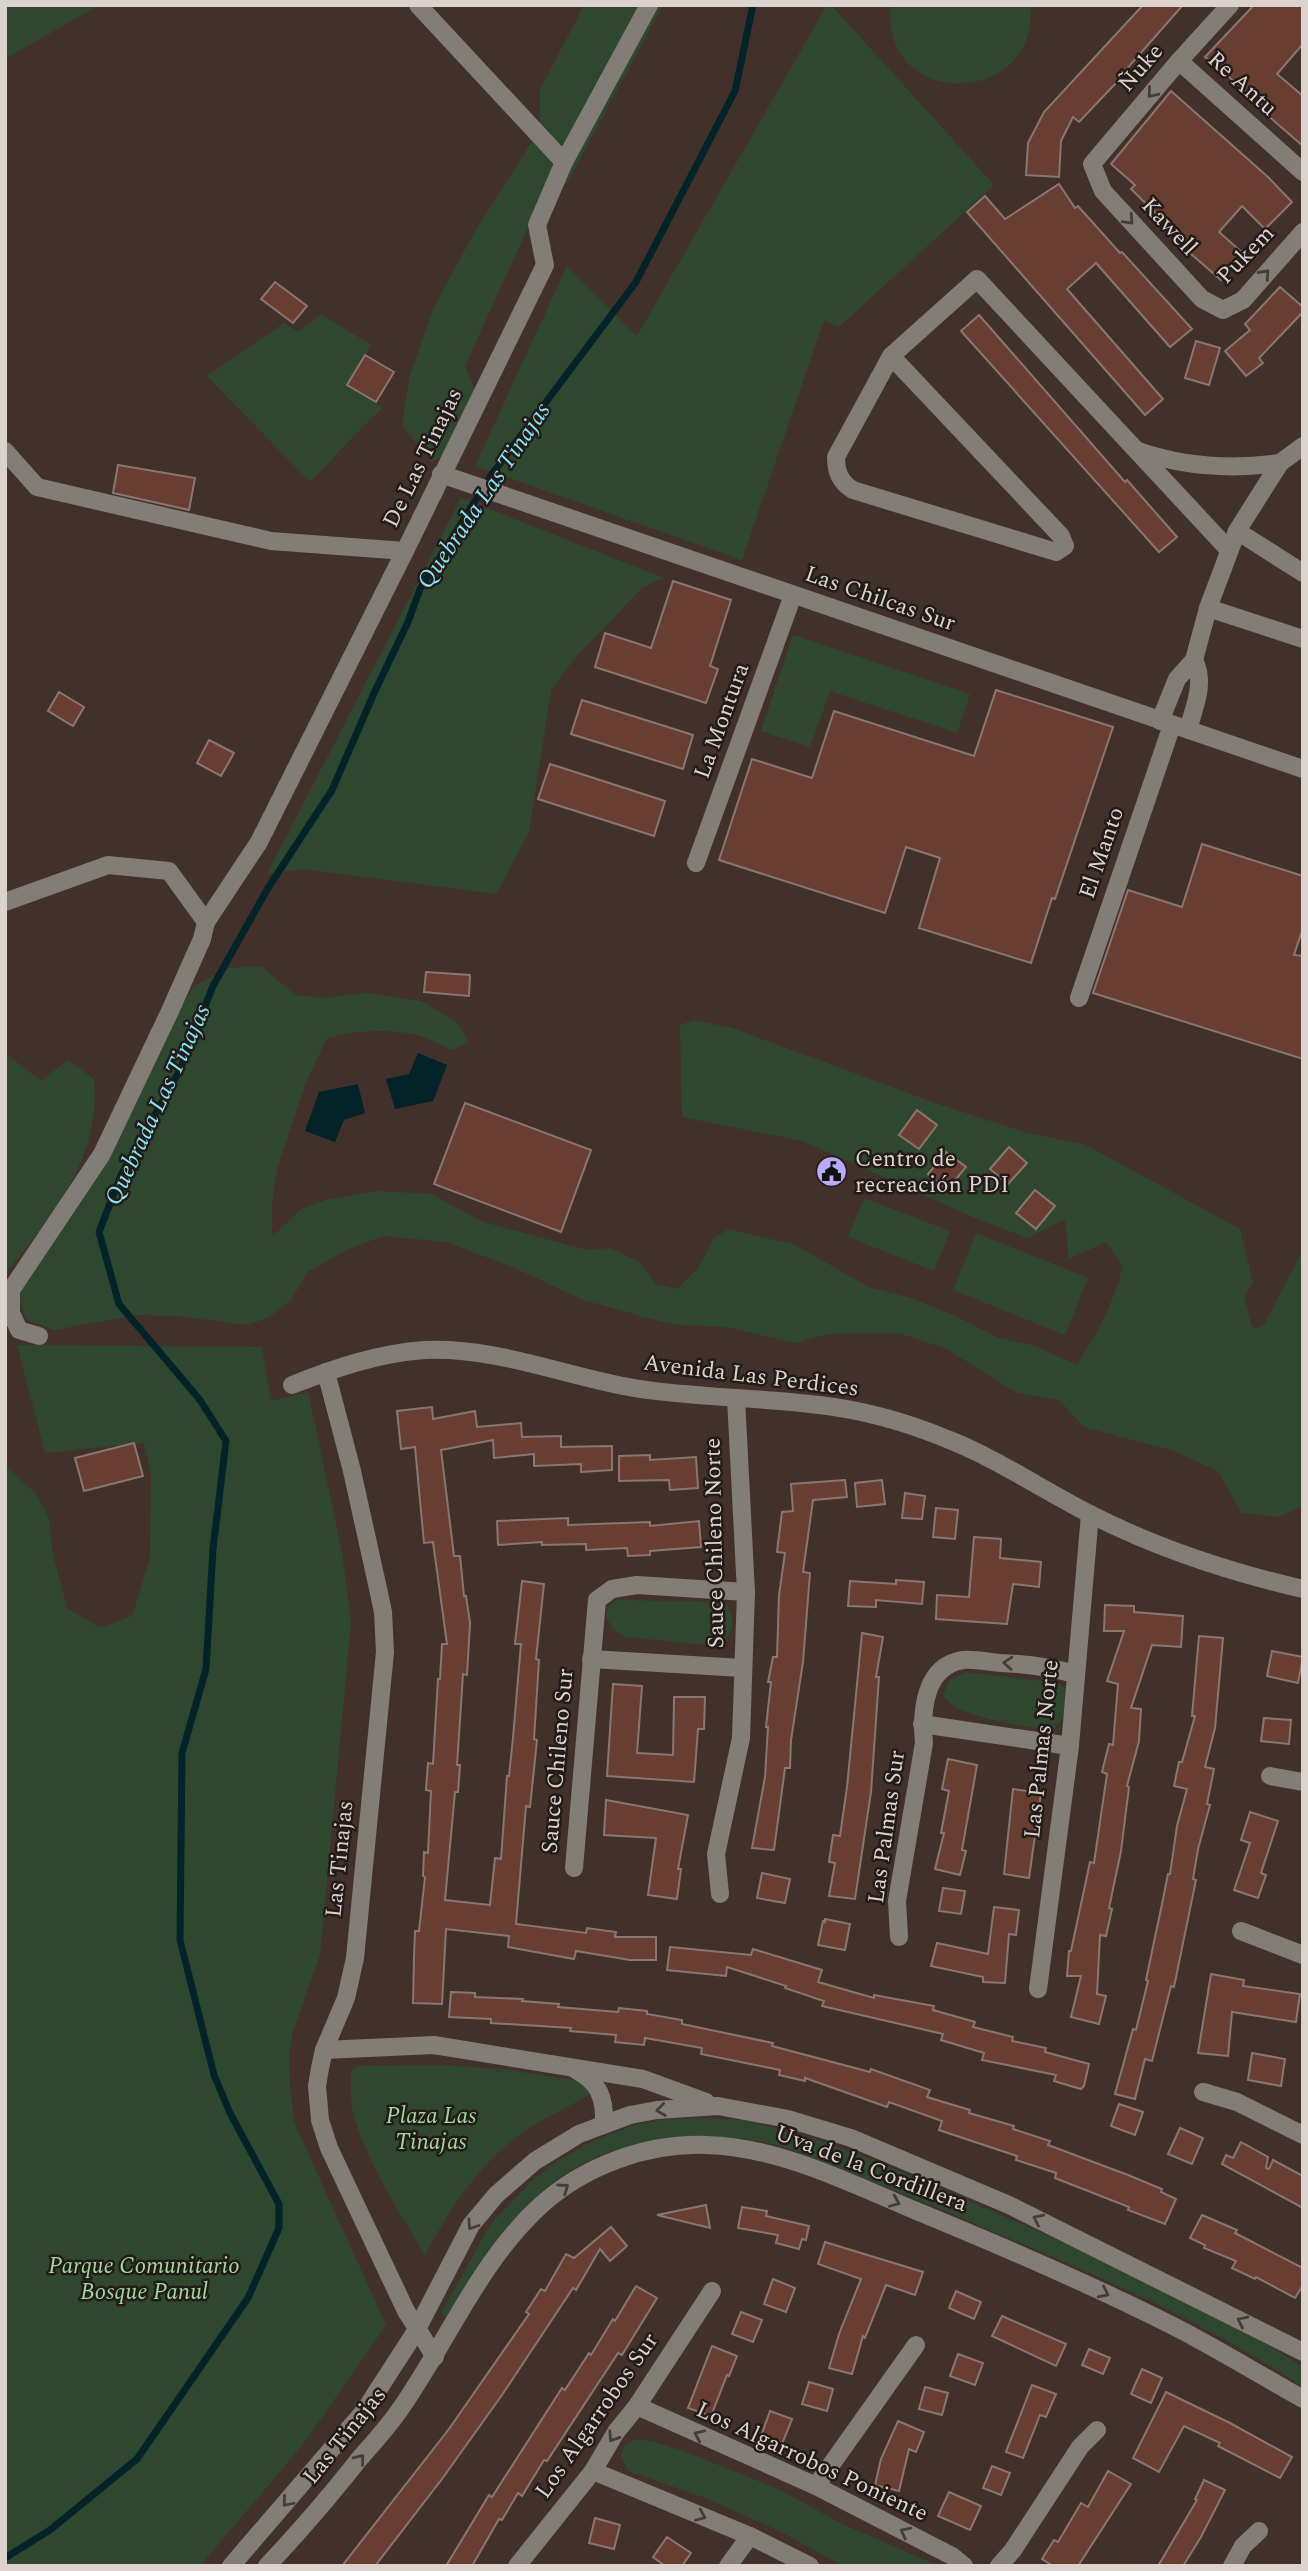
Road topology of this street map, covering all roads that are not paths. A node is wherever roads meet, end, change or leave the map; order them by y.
1 (418, 5) edge
2 (649, 5) edge
3 (1230, 5) edge
4 (1180, 61) junction
5 (564, 162) junction
6 (1092, 164) joint
7 (1303, 172) edge
8 (1303, 232) edge
9 (1223, 310) joint
10 (891, 356) junction
11 (1303, 446) edge
12 (1134, 450) junction
13 (5, 451) edge
14 (1280, 463) junction
15 (441, 474) junction
16 (1237, 531) junction
17 (1229, 550) junction
18 (405, 551) junction
19 (1303, 573) edge
20 (793, 595) junction
21 (1209, 608) junction
22 (1303, 639) edge
23 (1194, 660) junction
24 (1173, 725) junction
25 (1303, 769) edge
26 (696, 863) dead end
27 (5, 902) edge
28 (206, 922) junction
29 (1079, 998) dead end
30 (8, 1291) edge
31 (39, 1336) dead end
32 (326, 1372) junction
33 (292, 1385) dead end
34 (736, 1398) junction
35 (1090, 1514) junction
36 (1303, 1589) edge
37 (746, 1592) junction
38 (591, 1659) junction
39 (742, 1668) junction
40 (1075, 1674) junction
41 (922, 1724) junction
42 (1070, 1746) junction
43 (1270, 1776) dead end
44 (1303, 1782) edge
45 (573, 1868) dead end
46 (720, 1894) dead end
47 (1241, 1931) dead end
48 (899, 1937) dead end
49 (1303, 1955) edge
50 (1038, 1989) dead end
51 (324, 2050) junction
52 (570, 2066) junction
53 (1203, 2092) dead end
54 (718, 2106) junction
55 (604, 2123) junction
56 (1303, 2135) edge
57 (712, 2291) dead end
58 (416, 2331) junction
59 (916, 2345) dead end
60 (1303, 2352) edge
61 (435, 2357) junction
62 (1303, 2399) edge
63 (637, 2406) junction
64 (1097, 2430) dead end
65 (593, 2471) junction
66 (816, 2486) junction
67 (1259, 2531) dead end
68 (750, 2536) junction
69 (781, 2550) junction
70 (231, 2566) edge
71 (267, 2566) edge
72 (517, 2566) edge
73 (729, 2566) edge
74 (770, 2566) edge
75 (810, 2566) edge
76 (964, 2566) edge
77 (999, 2566) edge
78 (1231, 2566) edge

1 - 5 street
2 - 5 street, De Las Tinajas
3 - 4 street, Ñuke
4 -> 6 street, Ñuke
4 - 7 street, Re Antu
5 - 15 street, De Las Tinajas
6 -> 9 street, Kawell
9 -> 8 street, Pukem
10 - 10 street
10 - 12 street
11 - 14 street
12 - 14 street
12 - 17 street
13 - 18 street
14 - 16 street
15 - 18 street, De Las Tinajas
15 - 20 street, Las Chilcas Sur
16 - 17 street
16 - 19 street
17 - 21 street
18 - 28 street, De Las Tinajas
20 - 24 street, Las Chilcas Sur
20 - 26 street, La Montura
21 - 22 street
21 - 23 street
23 - 24 street
23 - 24 street
24 - 25 street, Las Chilcas Sur
24 - 29 street, El Manto
27 - 28 street
28 - 30 street, De Las Tinajas
30 - 31 street
32 - 33 street, Avenida Las Perdices
32 - 34 street, Avenida Las Perdices
32 - 51 street, Las Tinajas
34 - 35 street, Avenida Las Perdices
34 - 37 street, Sauce Chileno Norte
35 - 36 street, Avenida Las Perdices
35 - 40 street, Las Palmas Norte
37 - 38 street, Sauce Chileno Sur
37 - 39 street, Sauce Chileno Norte
38 - 39 street
38 - 45 street, Sauce Chileno Sur
39 - 46 street, Sauce Chileno Norte
40 -> 41 street, Las Palmas Sur
40 - 42 street, Las Palmas Norte
41 - 42 street
41 - 48 street, Las Palmas Sur
42 - 50 street, Las Palmas Norte
43 - 44 street
47 - 49 street
51 - 52 street, Uva de la Cordillera
51 - 58 street, Las Tinajas
52 - 54 street, Uva de la Cordillera
52 - 55 street, Uva de la Cordillera
53 - 56 street
54 -> 55 street, Uva de la Cordillera
60 -> 54 street, Uva de la Cordillera
55 -> 58 street, Uva de la Cordillera
57 - 63 street, Los Algarrobos Sur
58 - 61 street, Las Tinajas
58 -> 70 street, Las Tinajas
59 - 66 street
61 -> 62 street, Uva de la Cordillera
71 -> 61 street, Las Tinajas
63 -> 65 street, Los Algarrobos Sur
66 -> 63 street, Los Algarrobos Poniente
64 - 77 street
65 -> 68 street
65 - 72 street, Los Algarrobos Sur
76 -> 66 street, Los Algarrobos Poniente
67 - 78 street
68 - 69 street
68 - 73 street
69 - 74 street
69 - 75 street

